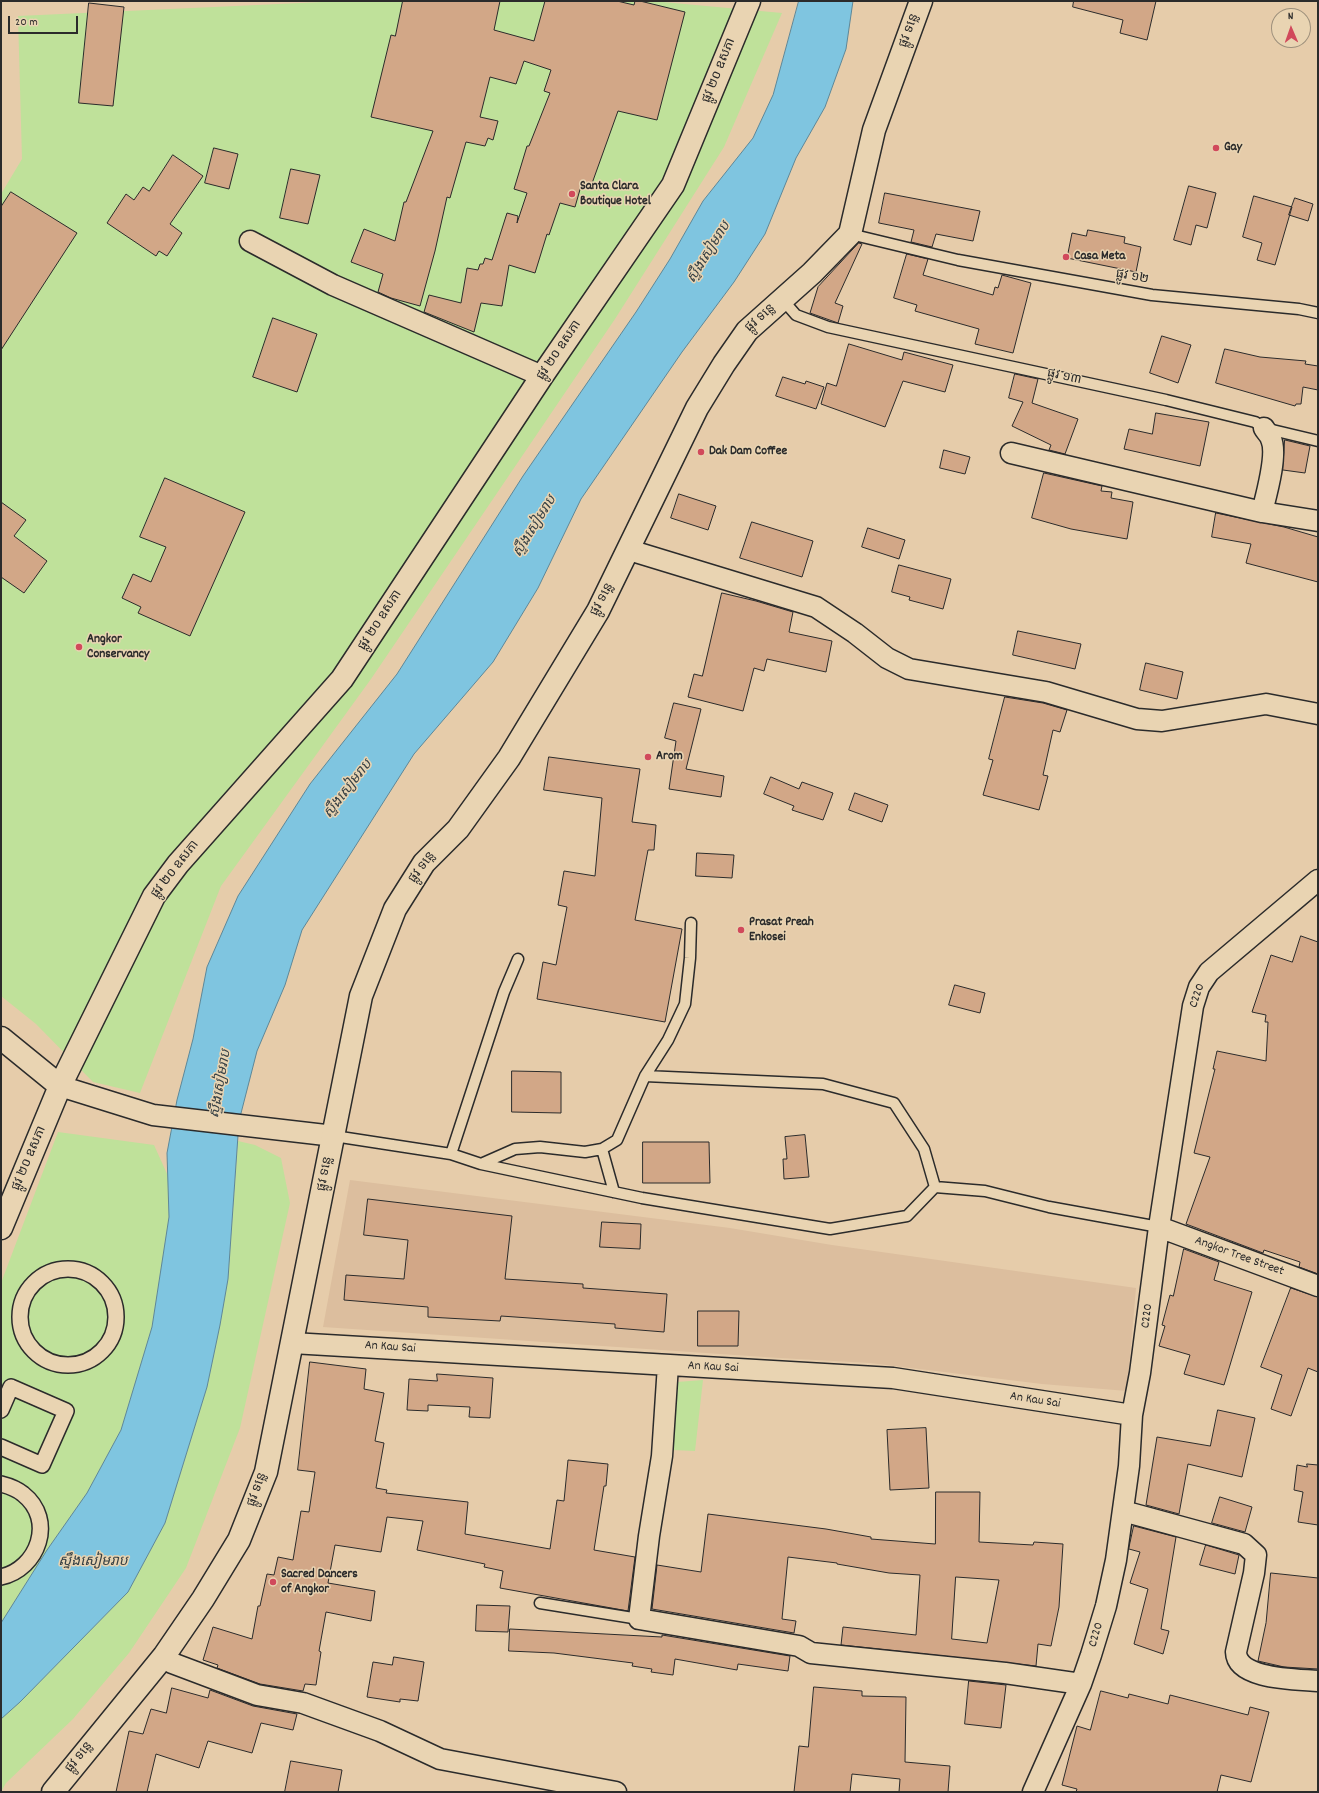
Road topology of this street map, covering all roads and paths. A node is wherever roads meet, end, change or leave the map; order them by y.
1 (748, 1) edge
2 (921, 1) edge
3 (850, 234) junction
4 (250, 241) dead end
5 (782, 300) junction
6 (1318, 313) edge
7 (542, 376) junction
8 (1264, 428) junction
9 (1318, 441) edge
10 (1011, 453) dead end
11 (1262, 512) junction
12 (1318, 521) edge
13 (629, 550) junction
14 (1318, 714) edge
15 (1318, 880) edge
16 (691, 923) dead end
17 (518, 959) dead end
18 (1, 1038) edge
19 (645, 1076) junction
20 (60, 1086) junction
21 (334, 1136) junction
22 (602, 1149) junction
23 (451, 1154) junction
24 (481, 1164) junction
25 (935, 1187) junction
26 (614, 1192) junction
27 (1159, 1227) junction
28 (1, 1228) edge
29 (1318, 1286) edge
30 (111, 1337) joint
31 (292, 1343) junction
32 (668, 1365) junction
33 (1, 1410) edge
34 (1132, 1415) junction
35 (1, 1447) edge
36 (1, 1484) edge
37 (1123, 1511) junction
38 (1, 1577) edge
39 (540, 1603) dead end
40 (639, 1618) junction
41 (164, 1656) junction
42 (1318, 1681) edge
43 (1081, 1684) junction
44 (53, 1792) edge
45 (616, 1792) edge
46 (1033, 1792) edge

1 - 7 street, ផ្លូវ ២០ ឧសភា
2 - 3 street, ផ្លូវ ទន្លេ
3 - 5 street, ផ្លូវ ទន្លេ
3 - 6 lane, ផ្លូវ ១២
4 - 7 street
5 - 8 lane, ផ្លូវ ១៣
5 - 13 street, ផ្លូវ ទន្លេ
7 - 20 street, ផ្លូវ ២០ ឧសភា
8 - 9 lane, ផ្លូវ ១៣
8 - 11 street
10 - 11 street
11 - 12 street
13 - 14 street
13 - 21 street, ផ្លូវ ទន្លេ
15 - 27 street, C220
16 - 19 lane
17 - 23 lane
18 - 20 street
19 - 22 lane
19 - 25 lane
20 - 21 street
20 - 28 street, ផ្លូវ ២០ ឧសភា
21 - 23 lane
21 - 31 street, ផ្លូវ ទន្លេ
22 - 24 lane
22 - 26 lane
23 - 24 lane
24 - 26 lane
25 - 26 lane
25 - 27 lane
27 - 29 street, Angkor Tree Street
27 - 34 street, C220
30 - 30 street
31 - 32 street, An Kau Sai
31 - 41 street, ផ្លូវ ទន្លេ
32 - 34 street, An Kau Sai
32 - 40 street
33 - 35 street
34 - 37 street, C220
36 - 38 street
37 - 42 street
37 - 43 street, C220
39 - 40 lane
40 - 43 street
41 - 44 street, ផ្លូវ ទន្លេ
41 - 45 street
43 - 46 street, C220

